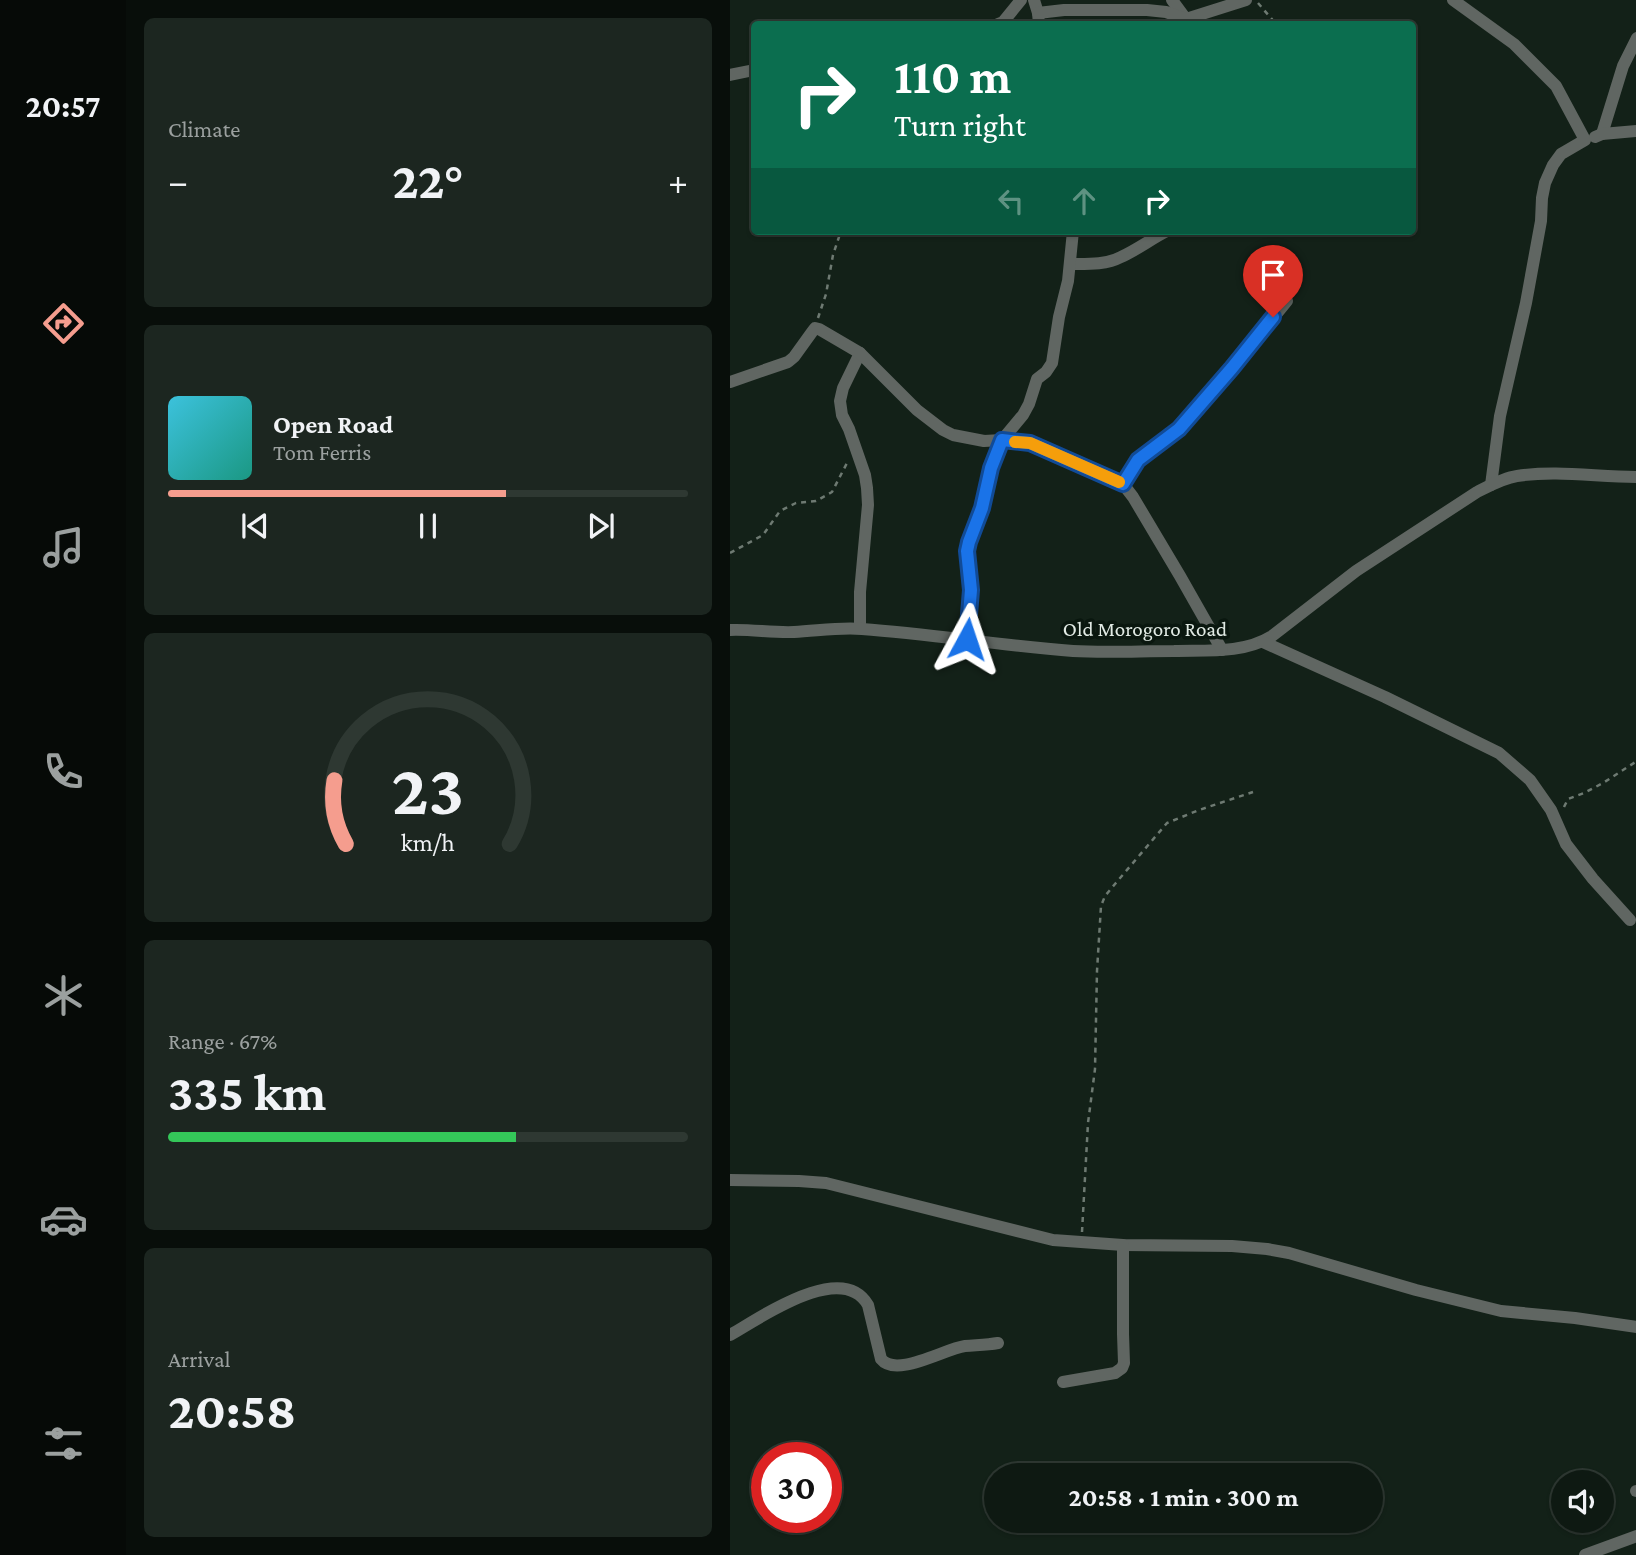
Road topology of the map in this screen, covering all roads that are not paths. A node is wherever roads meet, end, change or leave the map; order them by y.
1 (1021, 0) edge
2 (1172, 0) edge
3 (1246, 0) edge
4 (1453, 0) edge
5 (1037, 12) edge
6 (1186, 19) junction
7 (1004, 21) edge
8 (1636, 38) edge
9 (751, 71) edge
10 (730, 75) edge
11 (1636, 131) edge
12 (1602, 134) junction
13 (1585, 140) junction
14 (1073, 235) edge
15 (1159, 235) edge
16 (1070, 264) junction
17 (1287, 301) dead end
18 (860, 353) junction
19 (730, 382) edge
20 (1002, 440) junction
21 (1636, 477) edge
22 (1123, 484) junction
23 (1491, 485) junction
24 (860, 628) junction
25 (730, 630) edge
26 (967, 639) junction
27 (1263, 642) junction
28 (1222, 650) junction
29 (1630, 920) dead end
30 (730, 1180) edge
31 (1123, 1245) junction
32 (1636, 1327) edge
33 (730, 1335) edge
34 (998, 1343) dead end
35 (1063, 1382) dead end
36 (1636, 1536) edge
37 (1585, 1555) edge

1 - 7 street
2 - 6 street
3 - 6 street
4 - 13 street
5 - 6 street
8 - 12 street
9 - 10 street
11 - 12 street
12 - 13 street
13 - 23 street
14 - 16 street
15 - 16 street
16 - 20 street
17 - 22 street
18 - 19 street
18 - 20 street
18 - 24 street
20 - 22 street
20 - 26 street
21 - 23 street, Old Morogoro Road
22 - 28 street
23 - 27 street, Old Morogoro Road
24 - 25 street, Old Morogoro Road
24 - 26 street, Old Morogoro Road
26 - 28 street, Old Morogoro Road
27 - 28 street, Old Morogoro Road
27 - 29 street
30 - 31 street
31 - 32 street
31 - 35 street
33 - 34 street
36 - 37 street

